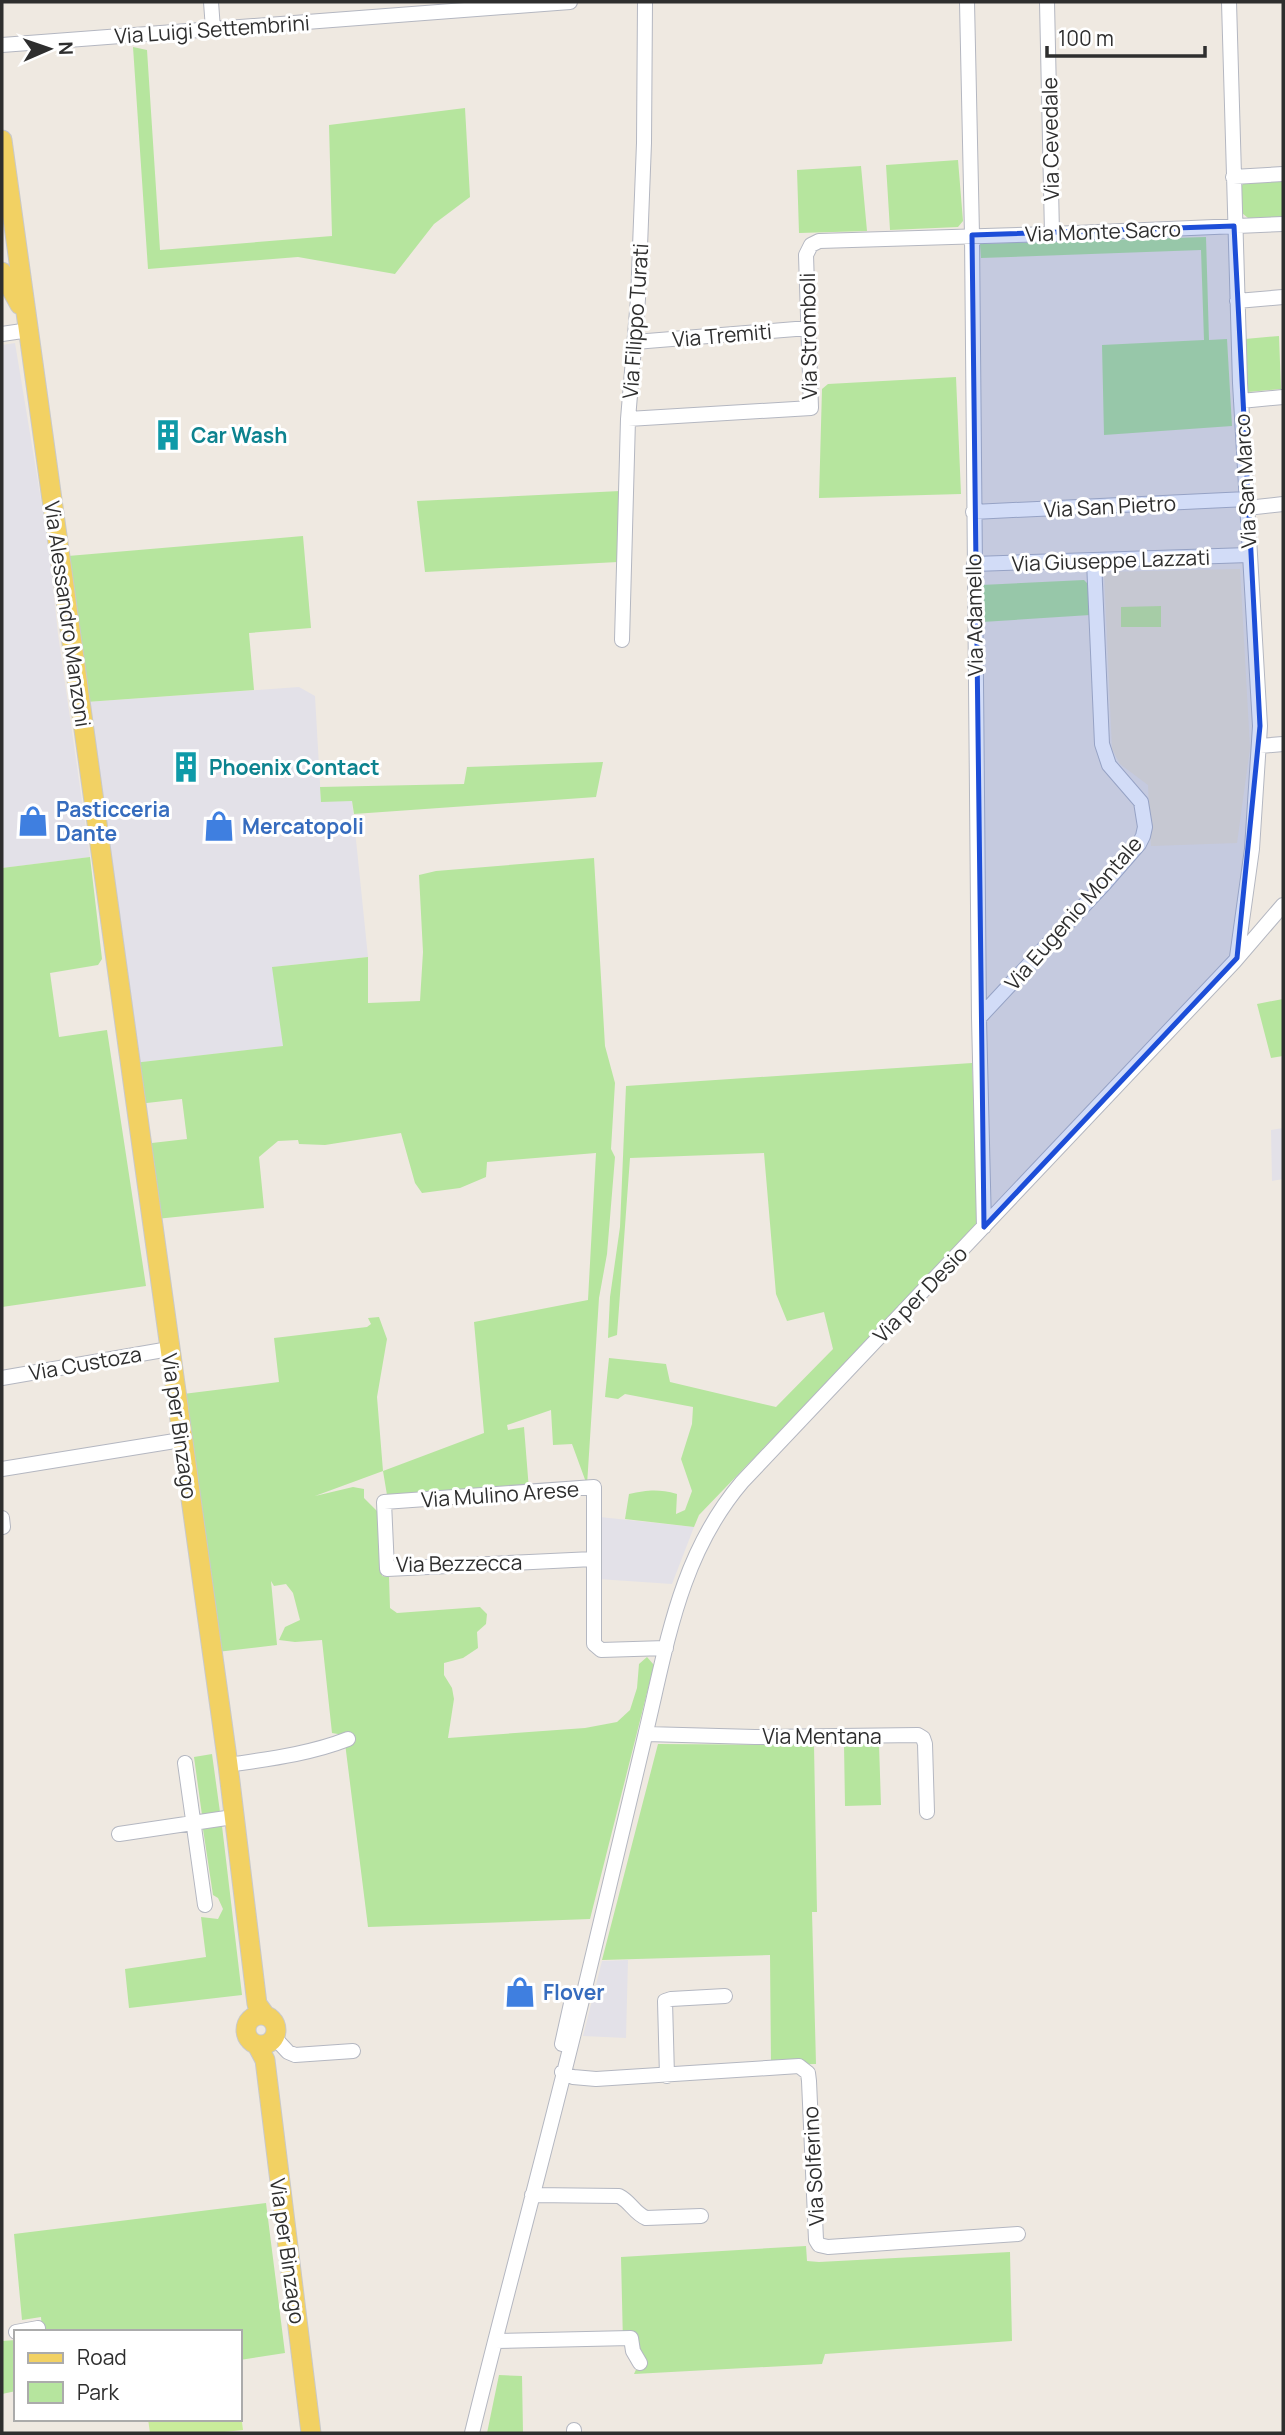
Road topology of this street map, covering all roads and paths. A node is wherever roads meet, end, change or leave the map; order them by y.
1 (211, 2) edge
2 (570, 2) edge
3 (645, 2) edge
4 (967, 2) edge
5 (1047, 2) edge
6 (1229, 2) edge
7 (463, 6) edge
8 (213, 29) junction
9 (2, 45) edge
10 (2, 154) edge
11 (1283, 174) edge
12 (1233, 177) junction
13 (1283, 224) edge
14 (1234, 226) junction
15 (2, 227) edge
16 (1052, 234) junction
17 (972, 235) junction
18 (9, 268) edge
19 (1283, 297) edge
20 (1237, 301) junction
21 (28, 324) junction
22 (808, 328) junction
23 (2, 334) edge
24 (635, 342) junction
25 (1283, 397) edge
26 (1241, 401) junction
27 (628, 419) junction
28 (1247, 503) junction
29 (1283, 504) edge
30 (973, 512) junction
31 (1249, 555) junction
32 (1094, 561) junction
33 (974, 564) junction
34 (622, 640) dead end
35 (1283, 744) edge
36 (1260, 746) junction
37 (1283, 905) edge
38 (1237, 958) junction
39 (979, 1018) junction
40 (132, 1088) joint
41 (984, 1227) junction
42 (169, 1349) junction
43 (2, 1378) edge
44 (181, 1440) junction
45 (2, 1469) edge
46 (384, 1502) joint
47 (593, 1559) junction
48 (666, 1648) junction
49 (646, 1734) junction
50 (348, 1739) dead end
51 (185, 1763) dead end
52 (228, 1765) junction
53 (927, 1812) dead end
54 (233, 1817) junction
55 (193, 1823) junction
56 (120, 1834) dead end
57 (205, 1905) dead end
58 (725, 1996) dead end
59 (257, 2013) junction
60 (266, 2050) junction
61 (352, 2051) dead end
62 (288, 2052) junction
63 (562, 2071) junction
64 (667, 2076) junction
65 (532, 2195) junction
66 (701, 2216) dead end
67 (1018, 2234) dead end
68 (38, 2328) dead end
69 (27, 2330) edge
70 (495, 2341) junction
71 (640, 2363) dead end
72 (311, 2433) edge
73 (473, 2433) edge

1 - 8 street
2 - 7 street, Via Luigi Settembrini
3 - 24 street, Via Filippo Turati
4 - 17 street, Via Adamello
5 - 16 street, Via Cevedale
6 - 12 street, Via San Marco
7 - 8 street, Via Luigi Settembrini
8 - 9 street, Via Luigi Settembrini
10 - 18 main road
11 - 12 street
12 - 14 street, Via San Marco
13 - 14 street, Via Monte Sacro
14 - 16 street, Via Monte Sacro
14 - 20 street, Via San Marco
15 - 18 main road
16 - 17 street, Via Monte Sacro
17 - 22 street, Via Stromboli
17 - 30 street, Via Adamello
18 - 21 main road
19 - 20 street
20 - 26 street, Via San Marco
21 - 23 street
21 - 40 main road, Via Alessandro Manzoni
22 - 24 street, Via Tremiti
22 - 27 street, Via Stromboli
24 - 27 street, Via Filippo Turati
25 - 26 street
26 - 28 street, Via San Marco
27 - 34 street, Via Filippo Turati
28 - 29 street, Via San Pietro
28 - 30 street, Via San Pietro
28 - 31 street, Via San Marco
30 - 33 street, Via Adamello
31 - 32 street, Via Giuseppe Lazzati
31 - 36 street, Via San Marco
32 - 33 street, Via Giuseppe Lazzati
32 - 39 street, Via Eugenio Montale
33 - 39 street, Via Adamello
35 - 36 street
36 - 38 street, Via San Marco
37 - 38 street, Via per Desio
38 - 41 street, Via per Desio
39 - 41 street, Via Adamello
40 - 42 main road, Via per Binzago
41 - 48 street, Via per Desio
42 - 43 street, Via Custoza
42 - 44 main road, Via per Binzago
44 - 45 street
44 - 52 main road, Via per Binzago
46 - 47 street, Via Bezzecca
46 - 47 street, Via Mulino Arese
47 - 48 street, Via Mulino Arese
48 - 49 street, Via per Desio
49 - 53 street, Via Mentana
49 - 63 street, Via per Desio
50 - 52 street
51 - 55 street
52 - 54 main road, Via per Binzago
54 - 55 street
54 - 59 main road, Via per Binzago
55 - 56 street
55 - 57 street
58 - 64 street
59 - 60 main road, Via per Binzago
59 - 60 main road, Via per Binzago
60 - 62 street, Via per Binzago
60 - 62 street
60 - 72 main road, Via per Binzago
61 - 62 street
63 - 64 street, Via Solferino
63 - 65 street, Via per Desio
64 - 67 street, Via Solferino
65 - 66 street
65 - 70 street, Via per Desio
68 - 69 street
70 - 71 street
70 - 73 street, Via per Desio

